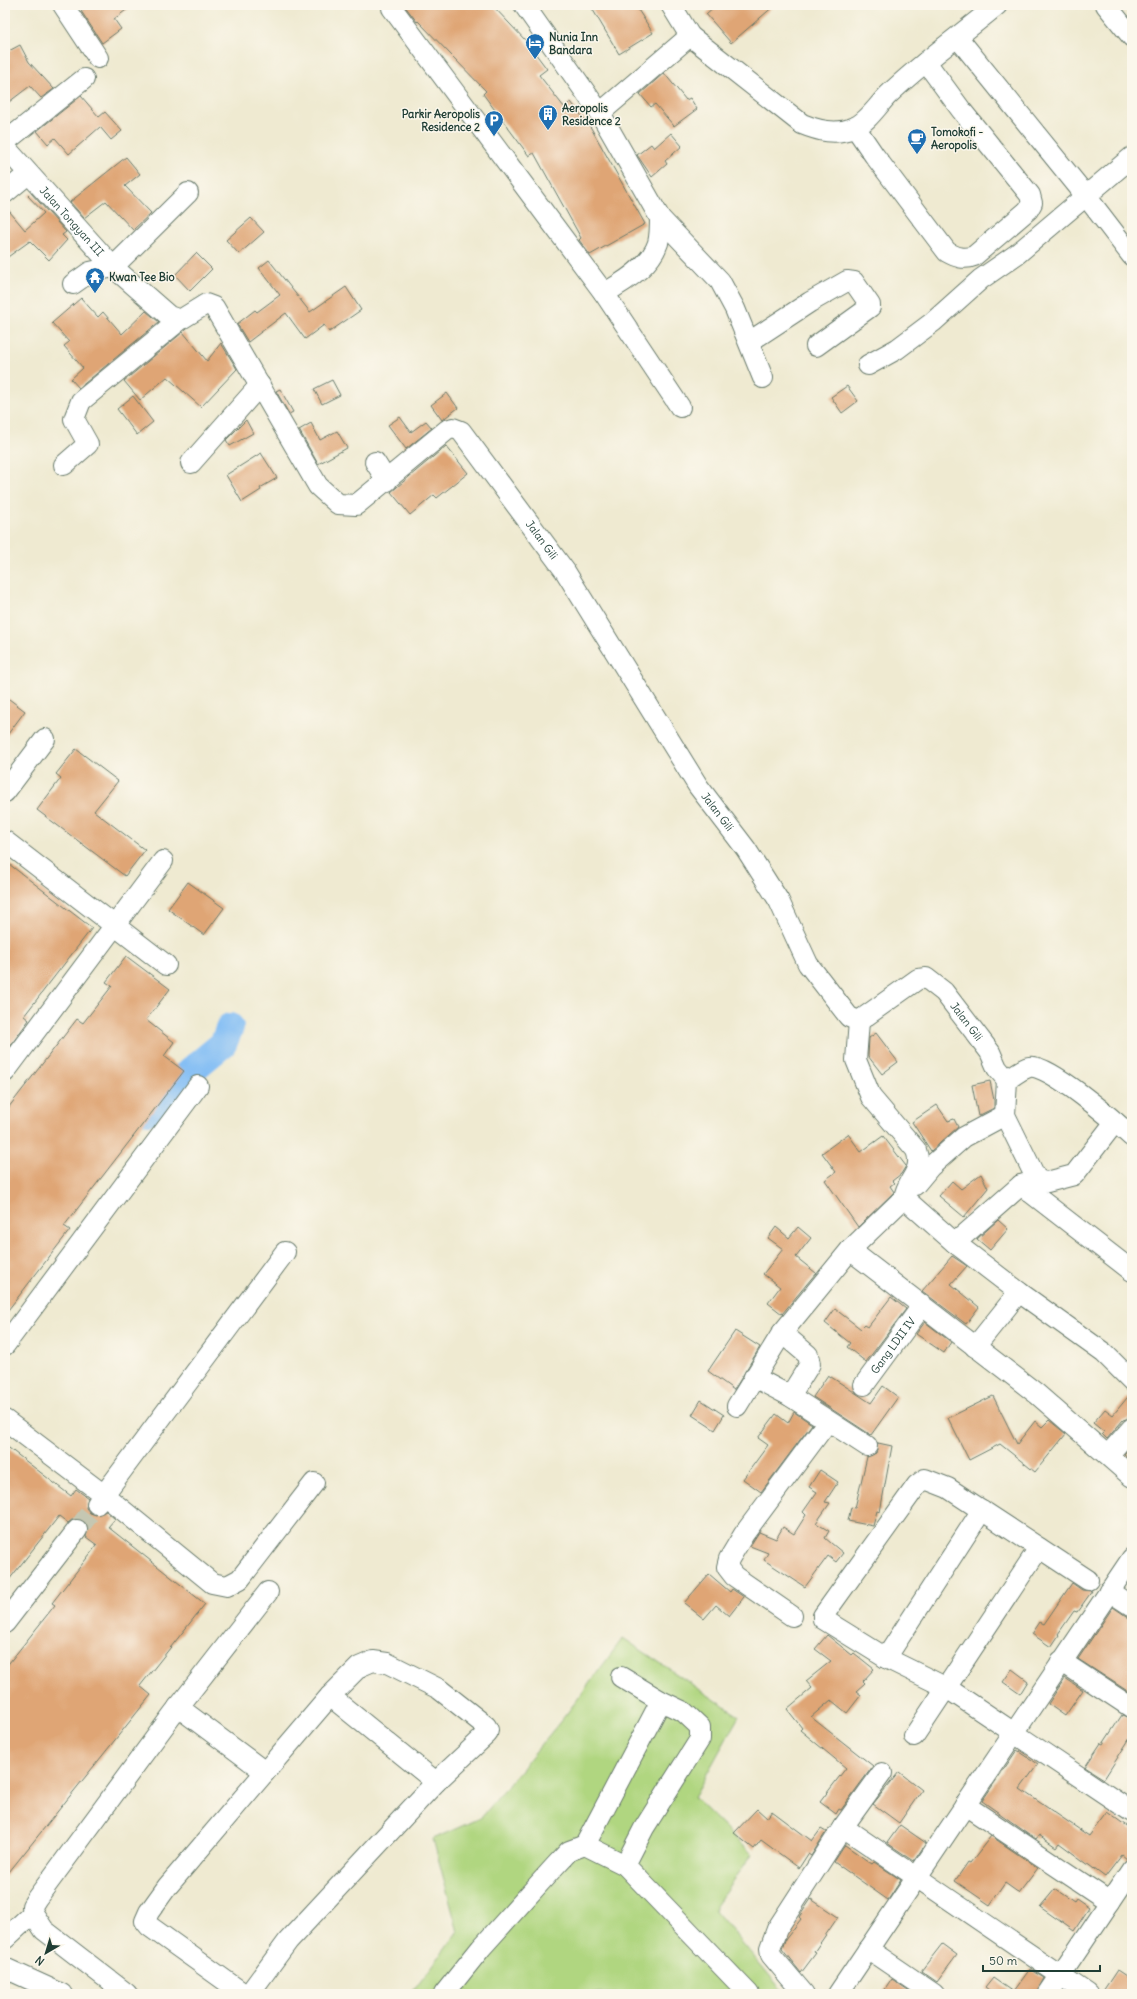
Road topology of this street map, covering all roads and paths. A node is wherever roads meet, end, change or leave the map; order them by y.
1 (63, 5) edge
2 (524, 5) edge
3 (671, 5) edge
4 (997, 5) edge
5 (1106, 5) edge
6 (392, 8) dead end
7 (690, 36) junction
8 (1132, 37) edge
9 (958, 38) junction
10 (98, 58) dead end
11 (926, 62) junction
12 (84, 78) dead end
13 (600, 113) junction
14 (855, 128) junction
15 (5, 142) edge
16 (5, 147) edge
17 (1132, 157) edge
18 (28, 174) junction
19 (188, 193) dead end
20 (5, 194) edge
21 (1086, 196) junction
22 (660, 218) junction
23 (1132, 256) edge
24 (113, 267) junction
25 (73, 284) dead end
26 (604, 293) junction
27 (180, 320) junction
28 (749, 342) junction
29 (816, 346) dead end
30 (868, 365) dead end
31 (763, 378) dead end
32 (260, 385) junction
33 (680, 407) dead end
34 (375, 462) dead end
35 (191, 463) dead end
36 (64, 465) dead end
37 (387, 481) junction
38 (45, 739) dead end
39 (5, 792) edge
40 (5, 841) edge
41 (163, 861) dead end
42 (115, 926) junction
43 (166, 965) dead end
44 (859, 1021) junction
45 (5, 1072) edge
46 (1007, 1080) junction
47 (198, 1086) dead end
48 (1005, 1115) junction
49 (1115, 1122) junction
50 (1132, 1137) edge
51 (1029, 1183) junction
52 (904, 1198) junction
53 (955, 1243) junction
54 (850, 1250) junction
55 (286, 1252) dead end
56 (1132, 1271) edge
57 (1019, 1292) junction
58 (922, 1306) junction
59 (782, 1333) junction
60 (5, 1345) edge
61 (976, 1347) junction
62 (754, 1377) junction
63 (1132, 1382) edge
64 (864, 1385) dead end
65 (790, 1396) junction
66 (737, 1406) dead end
67 (5, 1420) edge
68 (828, 1421) junction
69 (1132, 1428) edge
70 (867, 1446) dead end
71 (1108, 1455) junction
72 (1132, 1477) edge
73 (314, 1483) dead end
74 (100, 1500) junction
75 (982, 1510) junction
76 (77, 1530) tunnel mouth
77 (1039, 1548) junction
78 (1132, 1558) edge
79 (1088, 1580) dead end
80 (1109, 1591) junction
81 (268, 1592) dead end
82 (1132, 1606) edge
83 (792, 1616) dead end
84 (5, 1623) edge
85 (886, 1658) junction
86 (1061, 1661) junction
87 (621, 1677) dead end
88 (946, 1688) junction
89 (330, 1696) junction
90 (661, 1701) junction
91 (178, 1707) junction
92 (1132, 1708) edge
93 (1013, 1733) junction
94 (914, 1736) dead end
95 (265, 1772) junction
96 (882, 1773) dead end
97 (436, 1782) junction
98 (965, 1805) junction
99 (1132, 1812) edge
100 (844, 1828) junction
101 (585, 1845) junction
102 (625, 1866) junction
103 (1132, 1869) edge
104 (916, 1877) junction
105 (1110, 1902) junction
106 (33, 1913) junction
107 (5, 1938) edge
108 (868, 1949) junction
109 (5, 1968) edge
110 (1060, 1976) junction
111 (62, 1994) edge
112 (127, 1994) edge
113 (244, 1994) edge
114 (249, 1994) edge
115 (444, 1994) edge
116 (749, 1994) edge
117 (804, 1994) edge
118 (838, 1994) edge
119 (934, 1994) edge
120 (1048, 1994) edge
121 (1088, 1994) edge

1 - 10 street
2 - 13 street
3 - 7 street
4 - 9 street
5 - 8 street
6 - 26 street
7 - 13 street
7 - 14 street
9 - 11 street
9 - 21 street
11 - 14 street
11 - 14 street
12 - 15 street
13 - 22 street
16 - 18 street, Jalan Tongyan III
17 - 21 street
18 - 20 street
18 - 24 street, Jalan Tongyan III
19 - 24 street
21 - 23 street
21 - 30 street
22 - 26 street
22 - 28 street
24 - 25 street
24 - 27 street, Jalan Tongyan III
26 - 33 street
27 - 32 street
27 - 36 street
28 - 29 street
28 - 31 street
32 - 35 street
32 - 37 street
34 - 37 street
37 - 44 street, Jalan Gili
38 - 39 street
40 - 42 street
41 - 42 street
42 - 43 street
42 - 45 street
44 - 46 street, Jalan Gili
44 - 52 street
46 - 48 street
46 - 49 street
47 - 60 street
48 - 51 street
48 - 52 street
49 - 50 street
49 - 51 street
51 - 53 street
51 - 56 street
52 - 53 street
52 - 54 street
53 - 57 street
54 - 58 street
54 - 59 street
55 - 74 street
57 - 61 street
57 - 63 street
58 - 61 street
58 - 64 street, Gang LDII IV
59 - 62 street
59 - 65 street
61 - 71 street
62 - 65 street
62 - 66 street
65 - 68 street
67 - 74 street
68 - 70 street
68 - 83 street
69 - 71 street
71 - 72 street
73 - 74 street
75 - 77 street
75 - 85 street
75 - 85 street
76 - 84 street
77 - 79 street
77 - 88 street
78 - 80 street
80 - 82 street
80 - 86 street
81 - 91 street
85 - 88 street
86 - 92 street
86 - 93 street
87 - 90 street
88 - 93 street
88 - 94 street
89 - 95 street
89 - 97 street
89 - 97 street
90 - 101 street
90 - 102 street
91 - 95 street
91 - 106 street
93 - 98 street
93 - 99 street
95 - 113 street
96 - 100 street
97 - 114 street
98 - 104 street
98 - 105 street
100 - 104 street
100 - 117 street
101 - 102 street
101 - 115 street
102 - 116 street
103 - 105 street
104 - 108 street
104 - 110 street
105 - 110 street
106 - 107 street
106 - 112 street
108 - 118 street
108 - 119 street
109 - 111 street
110 - 120 street
110 - 121 street

